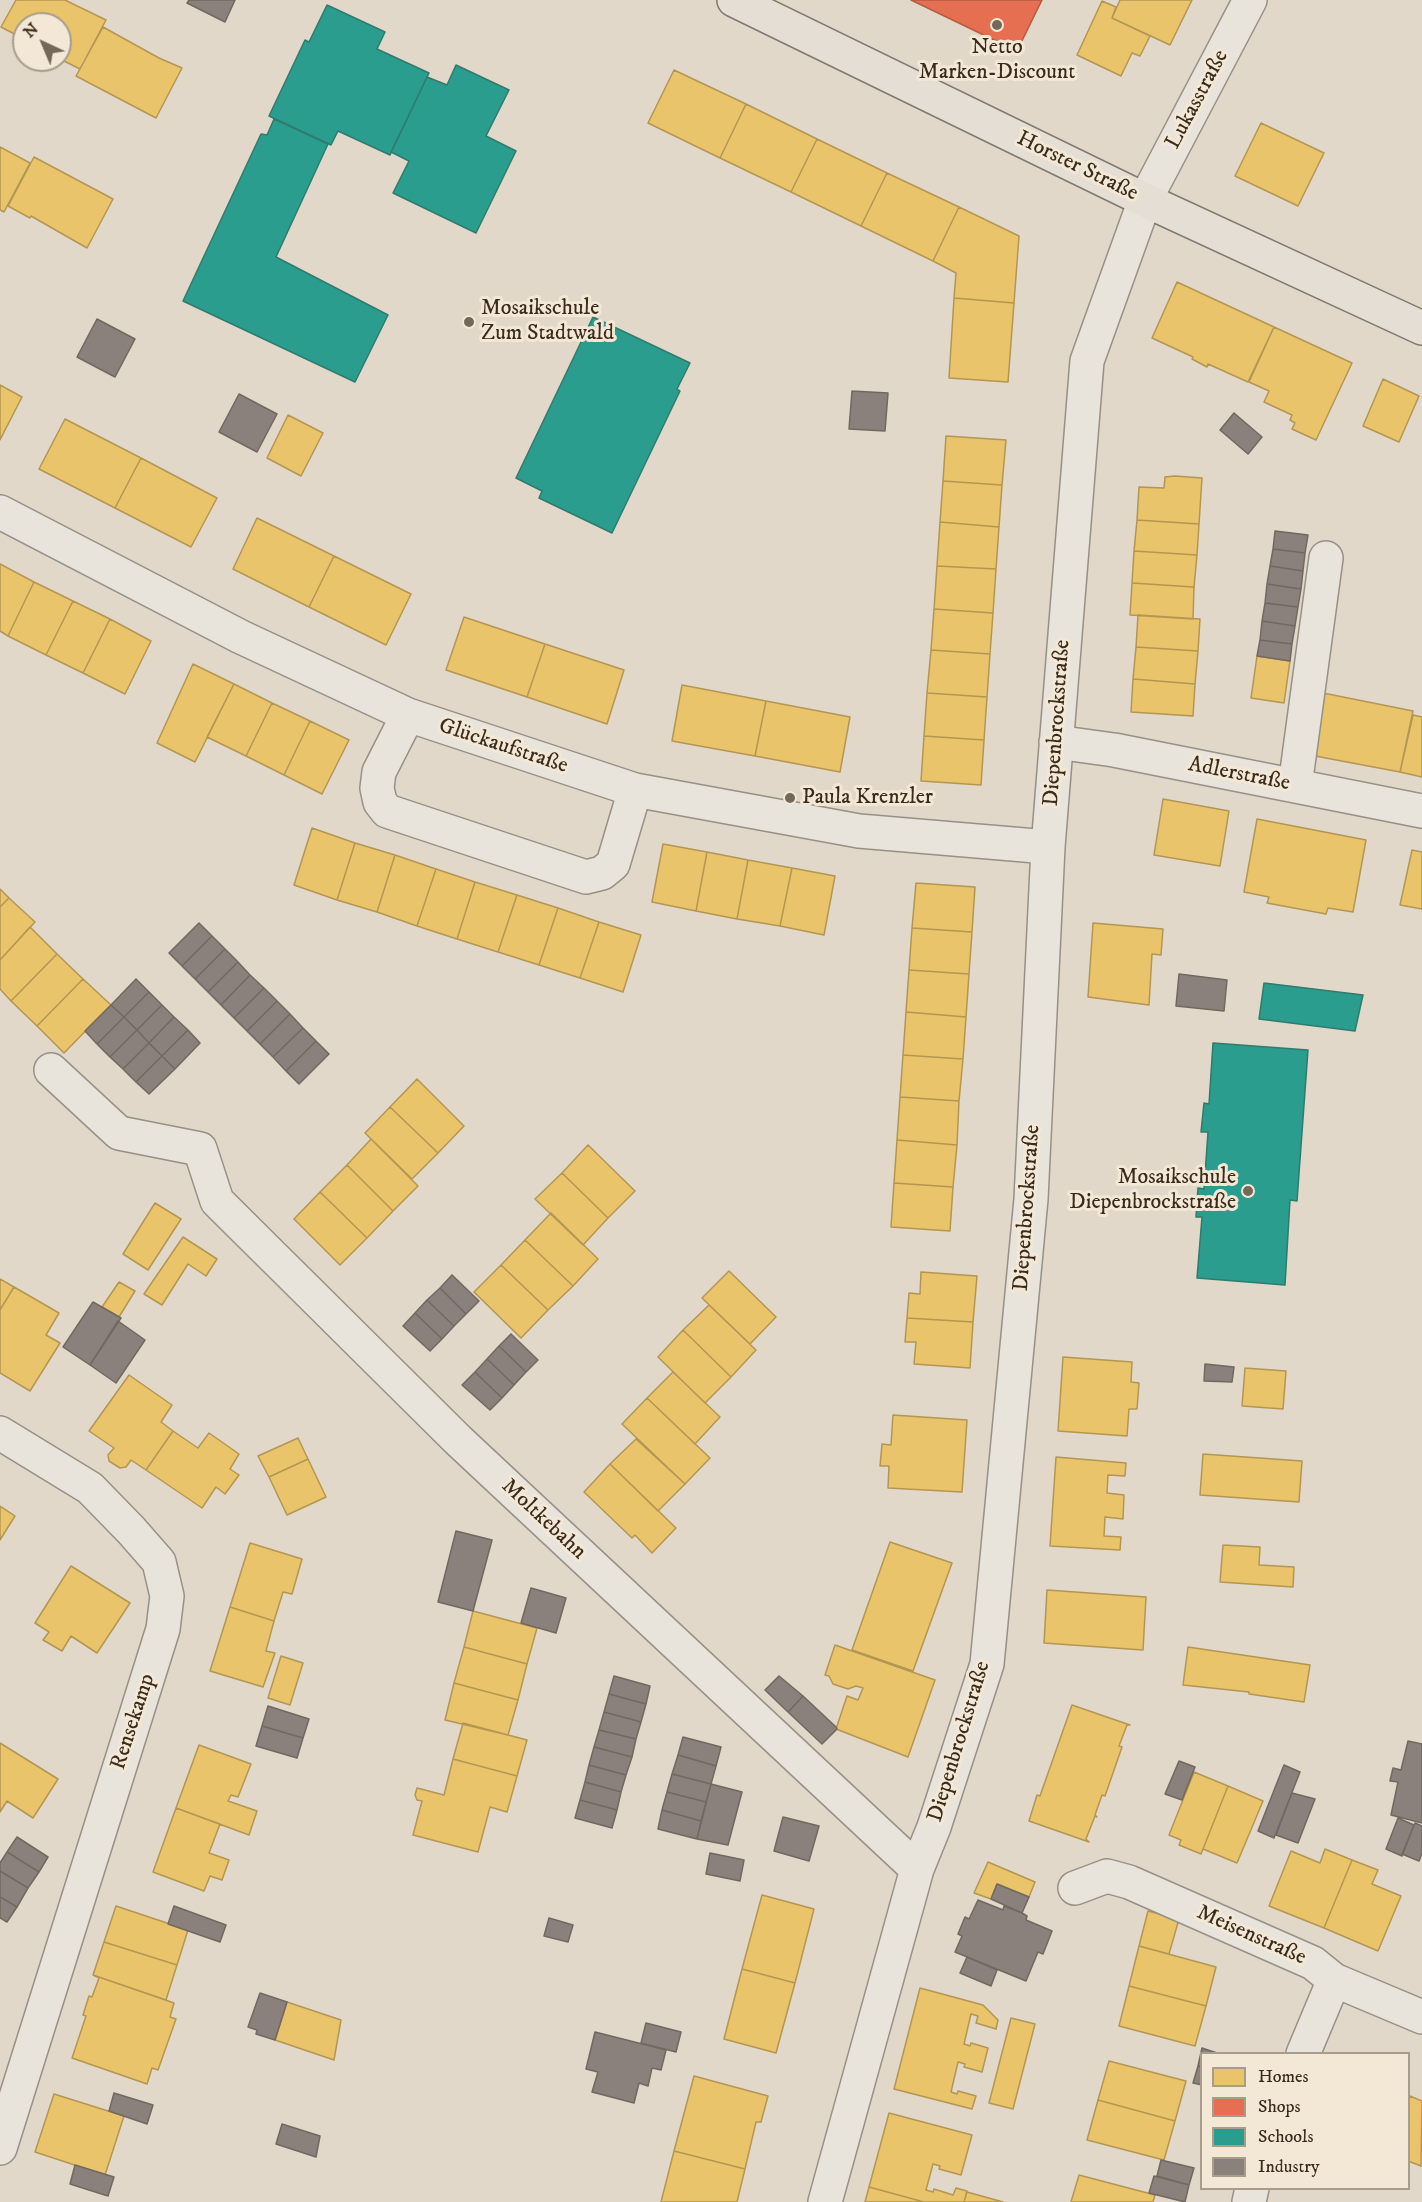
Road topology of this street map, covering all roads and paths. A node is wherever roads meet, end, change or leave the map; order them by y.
1 (734, 0) edge
2 (1250, 0) edge
3 (1145, 200) junction
4 (1422, 327) edge
5 (0, 512) edge
6 (1326, 558) dead end
7 (408, 715) junction
8 (1056, 742) junction
9 (1295, 786) junction
10 (635, 790) junction
11 (1422, 811) edge
12 (1048, 847) junction
13 (51, 1070) dead end
14 (0, 1433) edge
15 (917, 1869) junction
16 (1075, 1888) dead end
17 (1334, 1980) junction
18 (1422, 2017) edge
19 (1304, 2052) edge
20 (11, 2072) edge
21 (0, 2148) edge
22 (825, 2202) edge

1 - 3 main road, Horster Straße
2 - 3 street, Lukasstraße
3 - 4 main road, Horster Straße
3 - 8 street, Diepenbrockstraße
5 - 7 street, Glückaufstraße
6 - 9 street
7 - 10 street, Glückaufstraße
7 - 10 street
8 - 9 street, Adlerstraße
8 - 12 street, Diepenbrockstraße
9 - 11 street, Adlerstraße
10 - 12 street, Glückaufstraße
12 - 15 street, Diepenbrockstraße
13 - 15 street, Moltkebahn
14 - 20 street, Rensekamp
15 - 22 street, Diepenbrockstraße
16 - 17 street, Meisenstraße
17 - 18 street, Meisenstraße
17 - 19 street
20 - 21 street, Rensekamp

